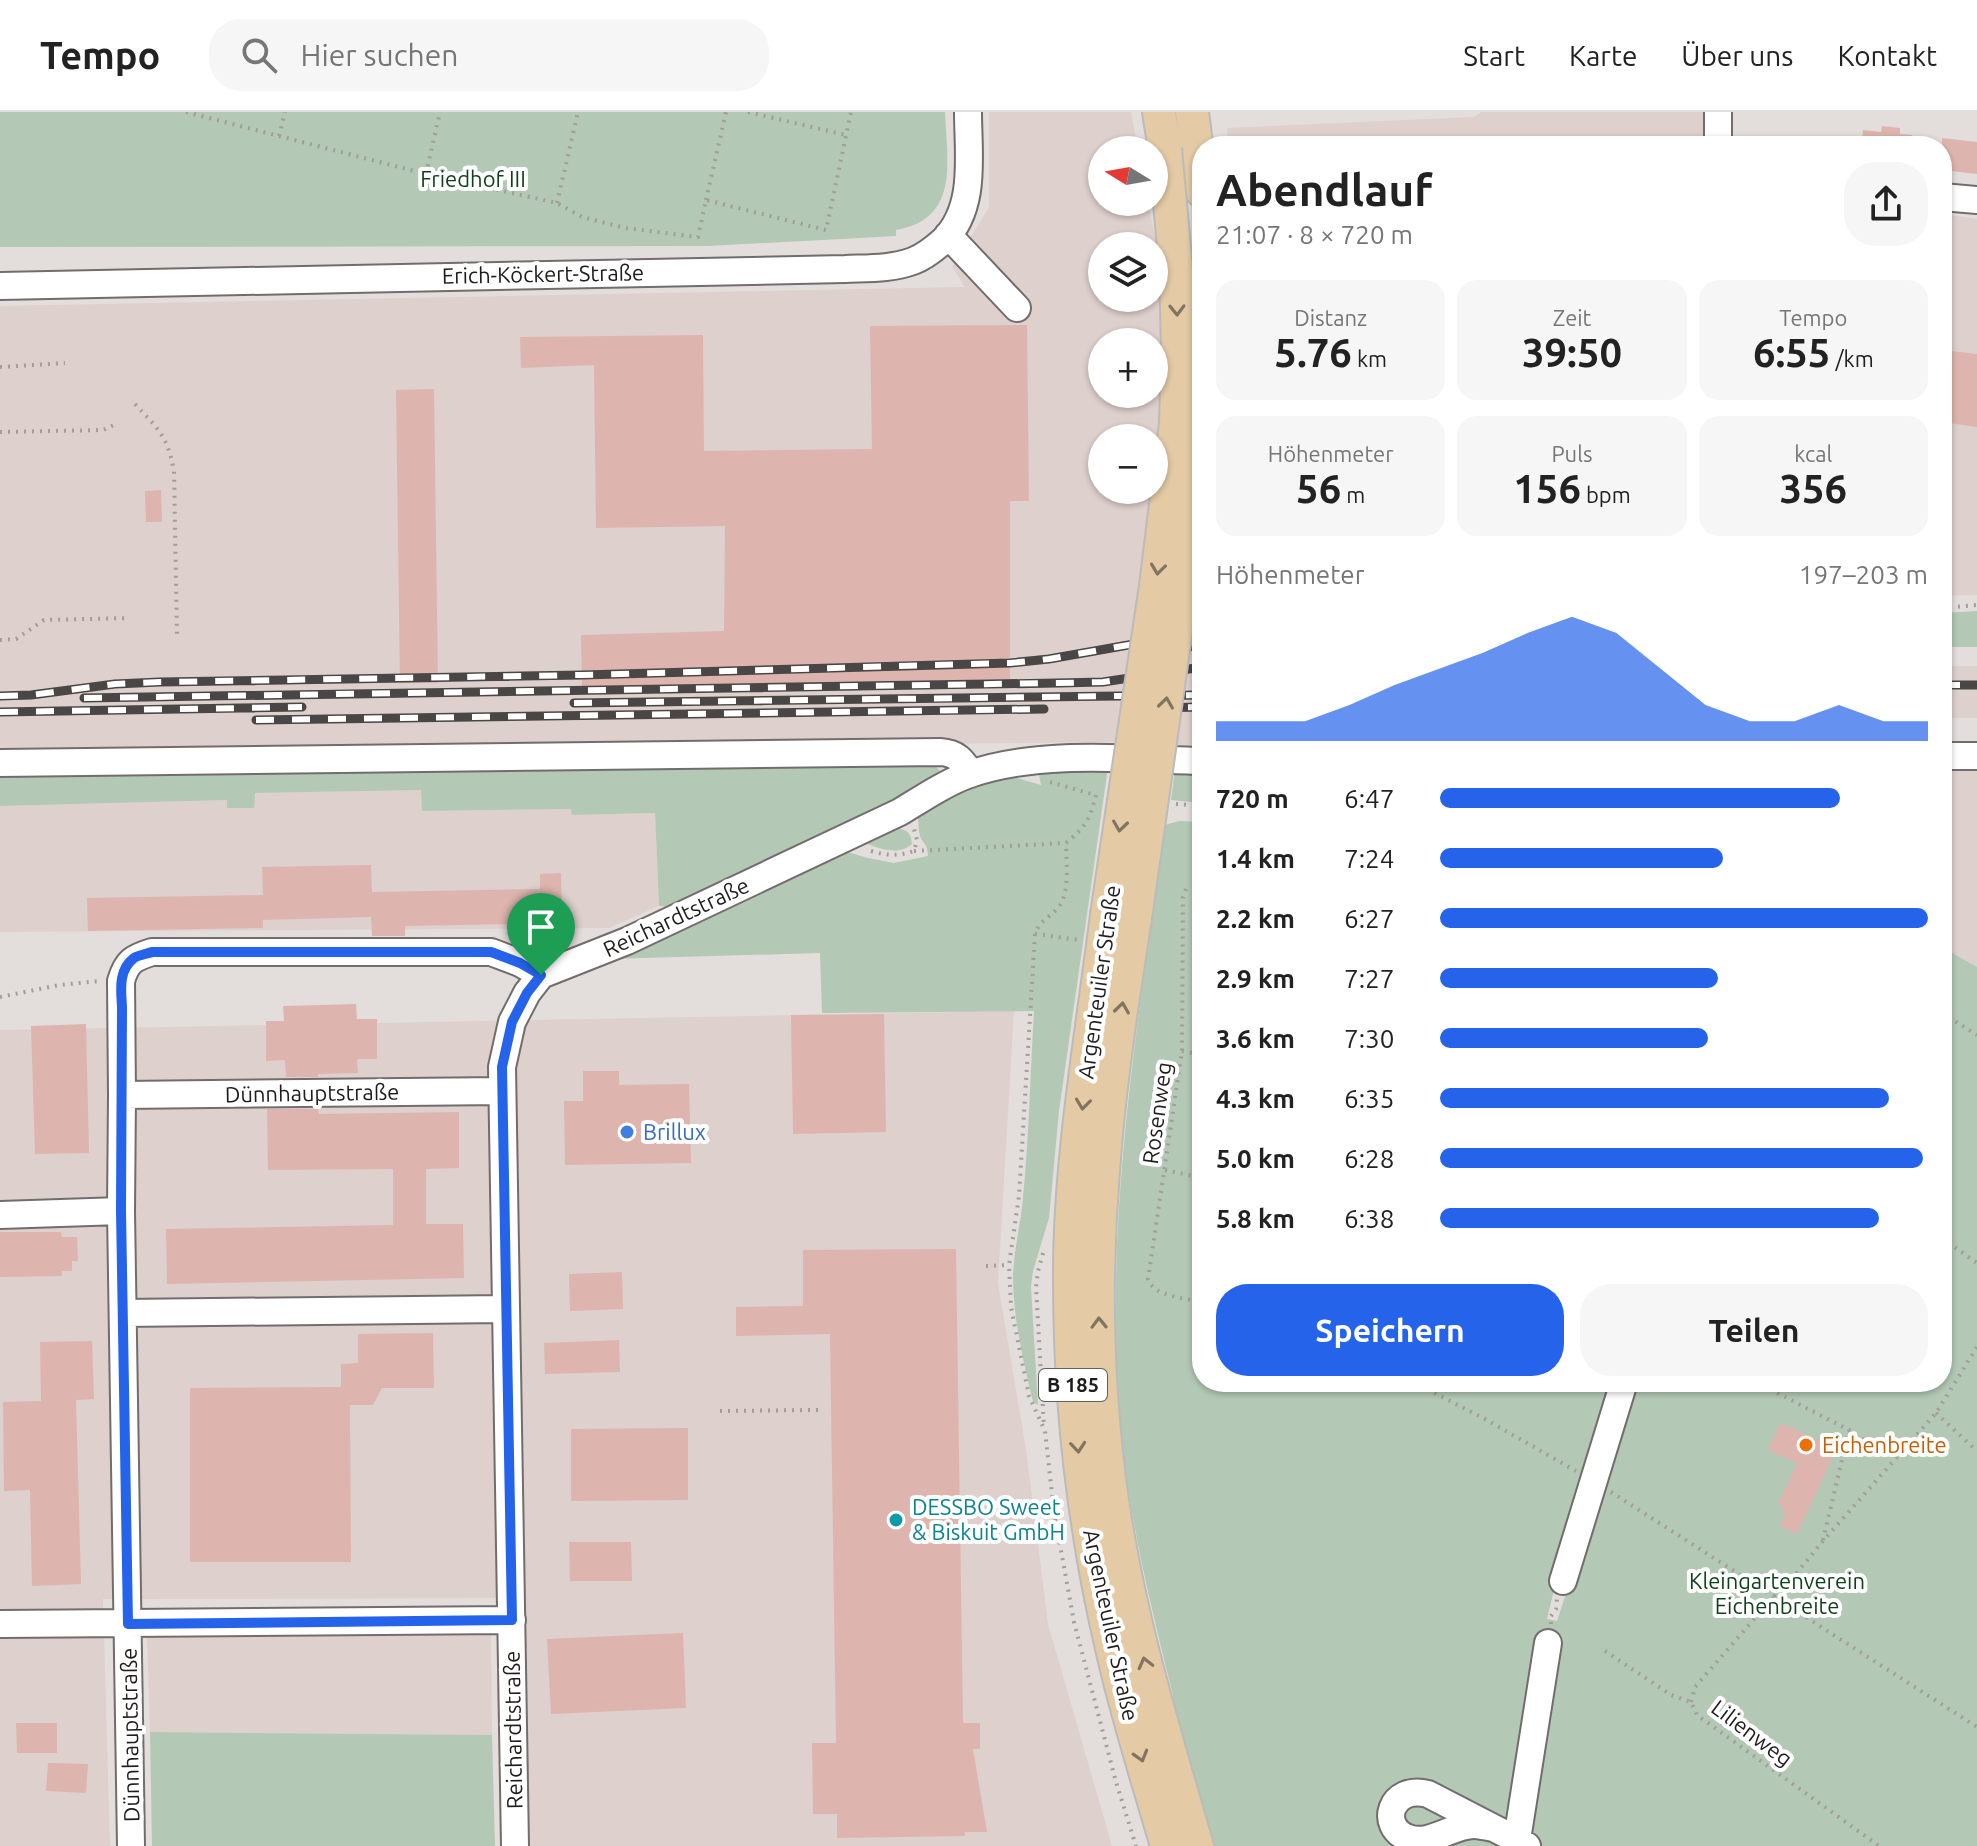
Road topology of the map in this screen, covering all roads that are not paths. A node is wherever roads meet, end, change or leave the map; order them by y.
1 (968, 112) edge
2 (1159, 112) edge
3 (1192, 112) edge
4 (1718, 112) edge
5 (1196, 136) edge
6 (1718, 136) edge
7 (1952, 198) edge
8 (1977, 200) edge
9 (948, 235) junction
10 (0, 286) edge
11 (1017, 308) dead end
12 (1192, 515) edge
13 (1952, 756) edge
14 (1977, 756) edge
15 (1192, 761) edge
16 (0, 763) edge
17 (971, 774) junction
18 (1121, 917) junction
19 (541, 975) junction
20 (502, 1091) junction
21 (122, 1095) junction
22 (121, 1211) junction
23 (0, 1215) edge
24 (505, 1309) junction
25 (123, 1313) junction
26 (1621, 1392) edge
27 (1563, 1581) road end
28 (512, 1620) junction
29 (0, 1624) edge
30 (128, 1624) junction
31 (1548, 1643) road end
32 (1493, 1828) dead end
33 (1520, 1844) edge
34 (131, 1846) edge
35 (515, 1846) edge
36 (1167, 1846) edge
37 (1197, 1846) edge

1 - 9 street, Erich-Köckert-Straße
2 -> 18 main road, Argenteuiler Straße / B 185, bridge
3 - 5 main road
4 - 6 street
7 - 8 street
9 - 10 street, Erich-Köckert-Straße
9 - 11 street
18 -> 12 main road, Argenteuiler Straße / B 185, bridge
13 - 14 street
15 - 17 street, Reichardtstraße
16 - 17 street
17 - 19 street, Reichardtstraße
18 -> 36 main road, Argenteuiler Straße / B 185
37 -> 18 main road, Argenteuiler Straße / B 185
19 - 20 street, Reichardtstraße
19 - 21 street, Dünnhauptstraße
20 - 21 street, Dünnhauptstraße
20 - 24 street, Reichardtstraße
21 - 22 street, Dünnhauptstraße
22 - 23 street
22 - 25 street, Dünnhauptstraße
24 - 25 street
24 - 28 street, Reichardtstraße
25 - 30 street, Dünnhauptstraße
26 - 27 street
28 - 30 street, Dünnhauptstraße
28 - 35 street, Reichardtstraße
29 - 30 street, Dünnhauptstraße
30 - 34 street, Dünnhauptstraße
31 - 33 street
32 - 33 street

